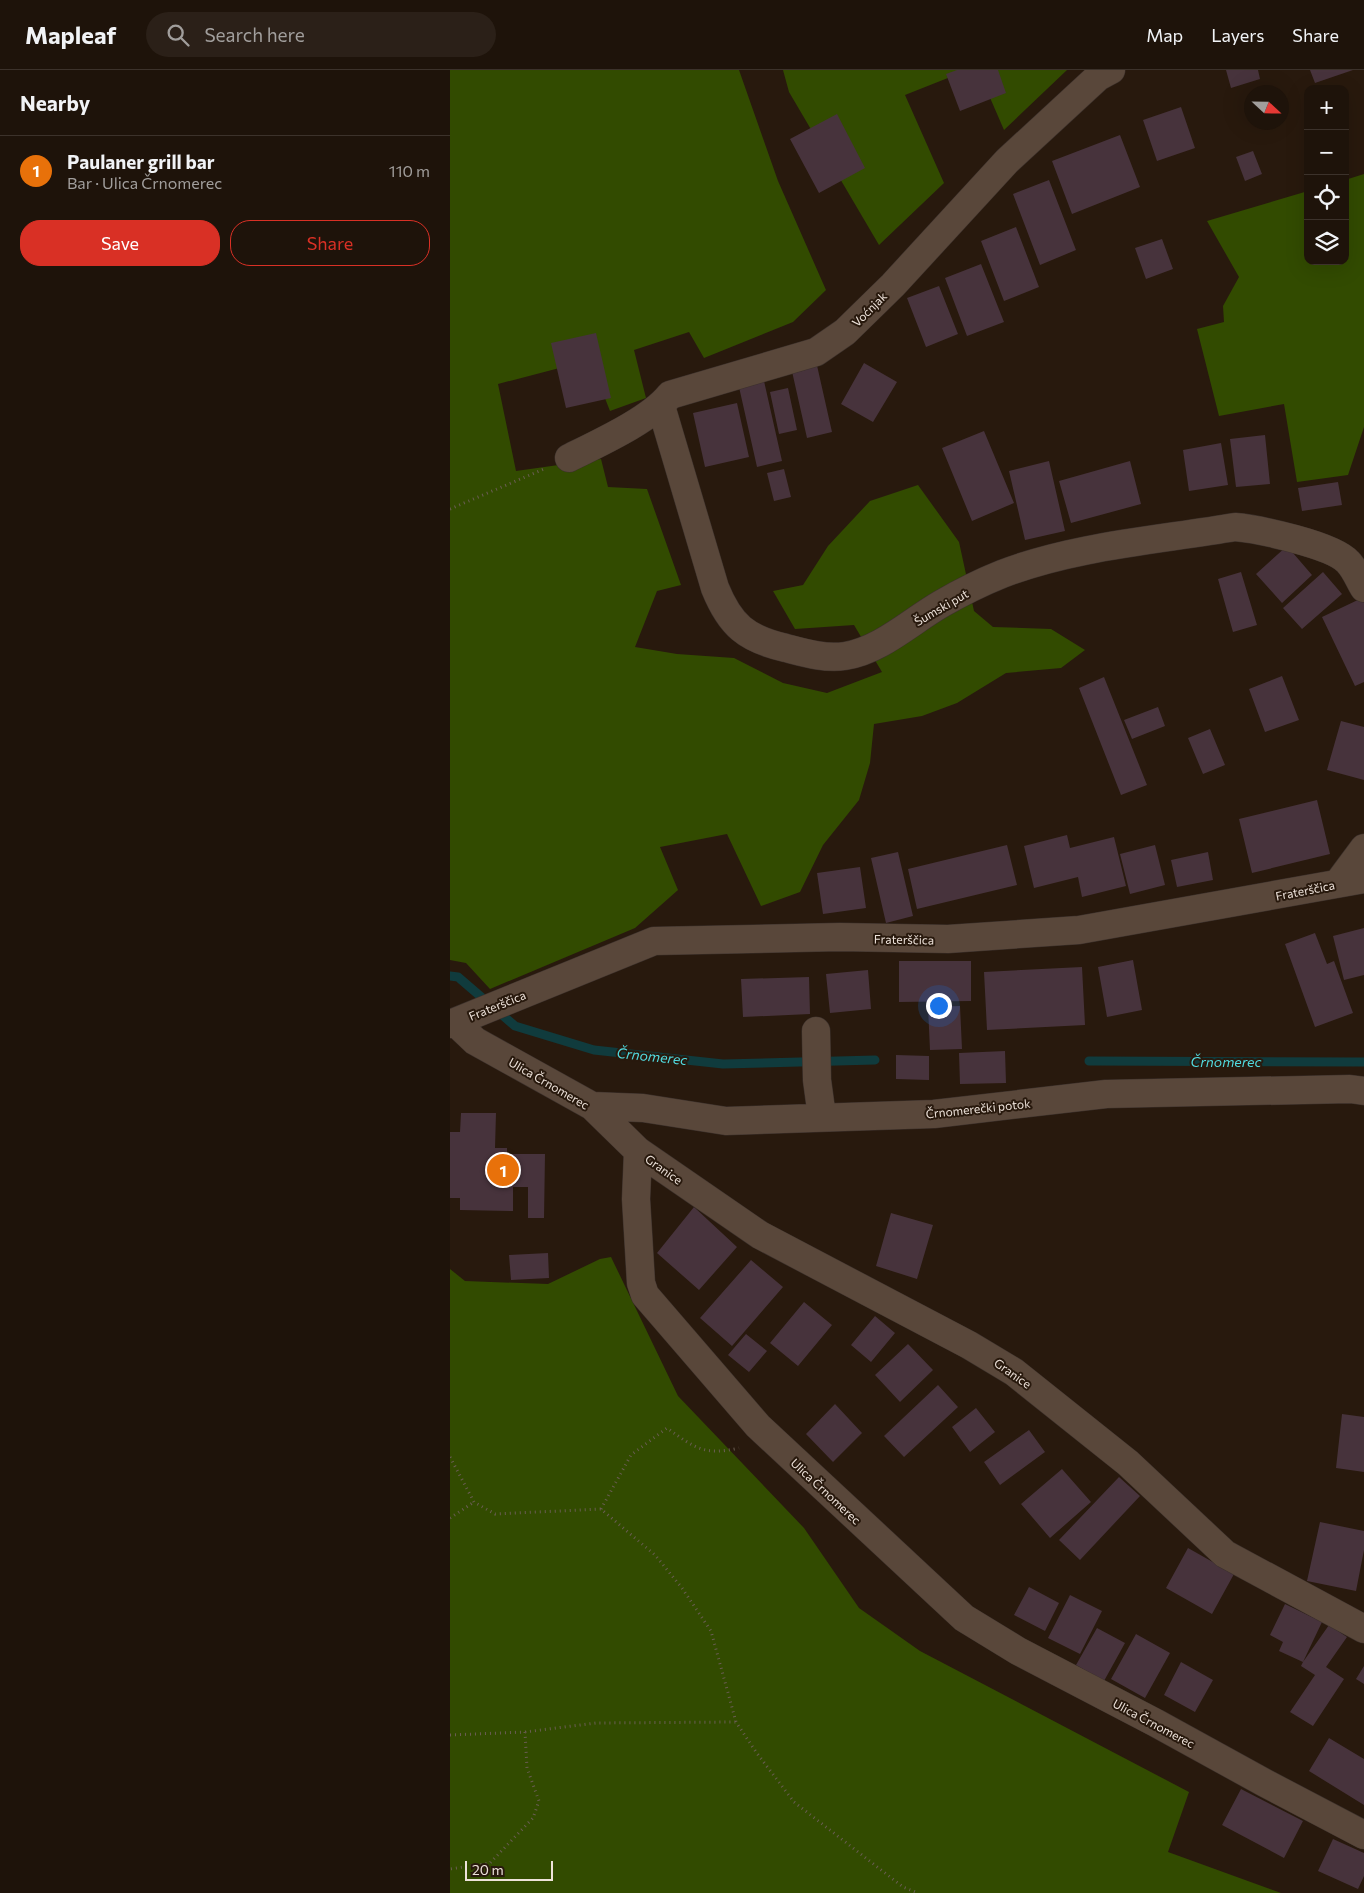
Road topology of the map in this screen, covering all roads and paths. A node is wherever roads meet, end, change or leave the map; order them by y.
1 (1110, 70) edge
2 (661, 406) junction
3 (570, 458) joint
4 (450, 509) edge
5 (1364, 588) edge
6 (1364, 848) edge
7 (1351, 881) edge
8 (460, 1020) edge
9 (816, 1038) dead end
10 (1364, 1091) edge
11 (592, 1106) junction
12 (822, 1117) junction
13 (638, 1151) junction
14 (748, 1446) dead end
15 (450, 1457) edge
16 (474, 1502) junction
17 (601, 1509) junction
18 (450, 1518) edge
19 (1364, 1629) edge
20 (736, 1722) junction
21 (525, 1732) junction
22 (450, 1735) edge
23 (1364, 1835) edge
24 (450, 1869) edge
25 (903, 1887) junction
26 (906, 1893) edge
27 (918, 1893) edge

1 - 2 street, Voćnjak
2 - 3 street, Voćnjak
2 - 5 street, Šumski put
3 - 4 path
6 - 7 street
7 - 8 street, Fraterščica
8 - 11 street, Ulica Črnomerec
9 - 12 street
10 - 12 street, Črnomerečki potok
11 - 12 street, Črnomerečki potok
11 - 13 street, Ulica Črnomerec
13 - 19 street, Granice
13 - 23 street, Ulica Črnomerec
14 - 17 path
15 - 16 path
16 - 17 path
16 - 18 path
17 - 20 path
20 - 21 path
20 - 25 path
21 - 22 path
21 - 24 path
25 - 26 path
25 - 27 path

